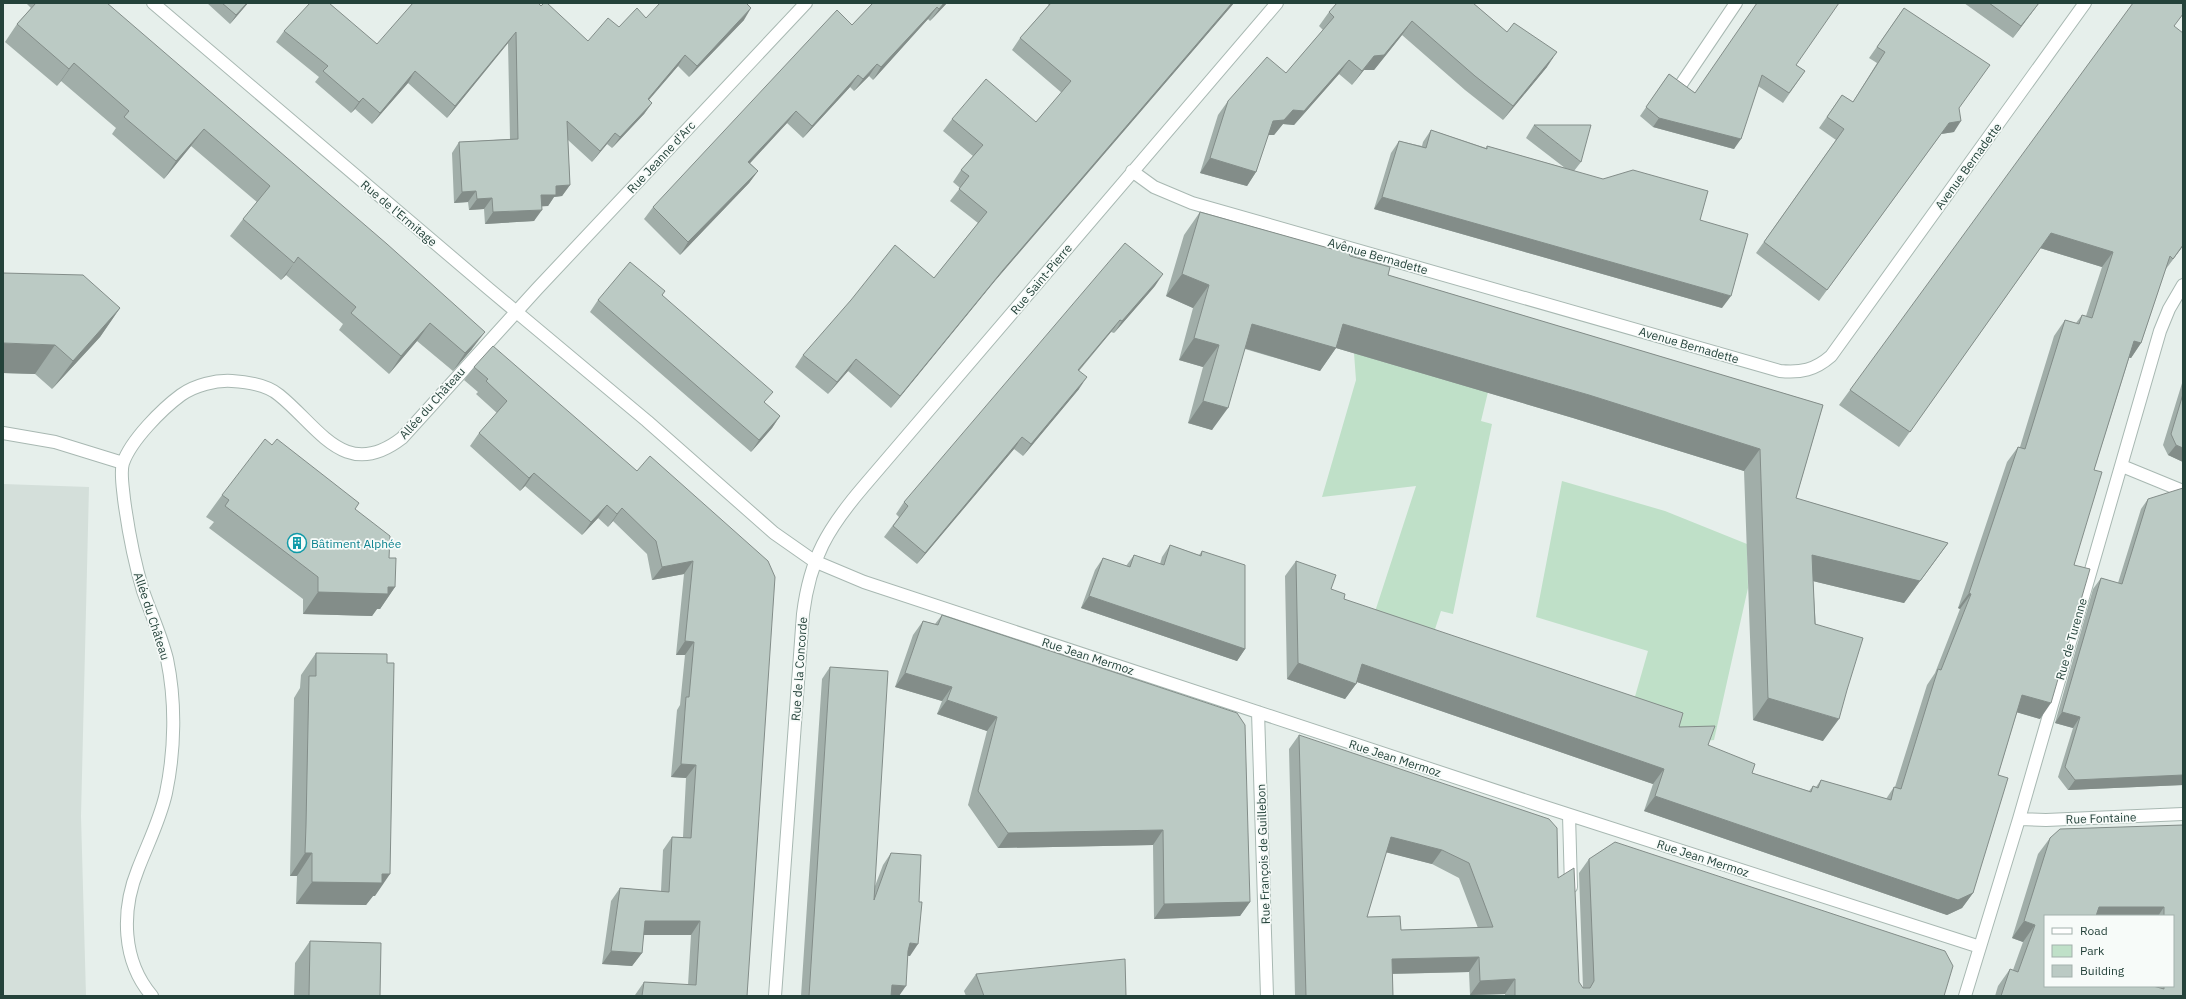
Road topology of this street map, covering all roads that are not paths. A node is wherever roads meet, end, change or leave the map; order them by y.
1 (153, 3) edge
2 (806, 3) edge
3 (1277, 3) edge
4 (1736, 3) edge
5 (2085, 3) edge
6 (1682, 83) edge
7 (1132, 171) junction
8 (2183, 284) edge
9 (516, 311) junction
10 (3, 433) edge
11 (123, 463) junction
12 (2122, 466) junction
13 (2183, 491) edge
14 (814, 561) junction
15 (1258, 712) junction
16 (2183, 814) edge
17 (1569, 815) junction
18 (2019, 819) junction
19 (1572, 902) edge
20 (1980, 947) junction
21 (152, 996) edge
22 (775, 996) edge
23 (1267, 996) edge
24 (1965, 996) edge

1 - 9 street, Rue de l'Ermitage
2 - 9 street, Rue Jeanne d'Arc
3 - 7 street, Rue Saint-Pierre
4 - 6 street
5 - 7 street, Avenue Bernadette
7 - 14 street, Rue Saint-Pierre
8 - 12 street, Rue de Turenne
9 - 11 street, Allée du Château
9 - 14 street, Rue de l'Ermitage
10 - 11 street
11 - 21 street, Allée du Château
12 - 13 street
12 - 18 street, Rue de Turenne
14 - 15 street, Rue Jean Mermoz
14 - 22 street, Rue de la Concorde
15 - 17 street, Rue Jean Mermoz
15 - 23 street, Rue François de Guillebon
16 - 18 street, Rue Fontaine
17 - 19 street
17 - 20 street, Rue Jean Mermoz
18 - 20 street, Rue de Turenne
20 - 24 street, Rue de Turenne

